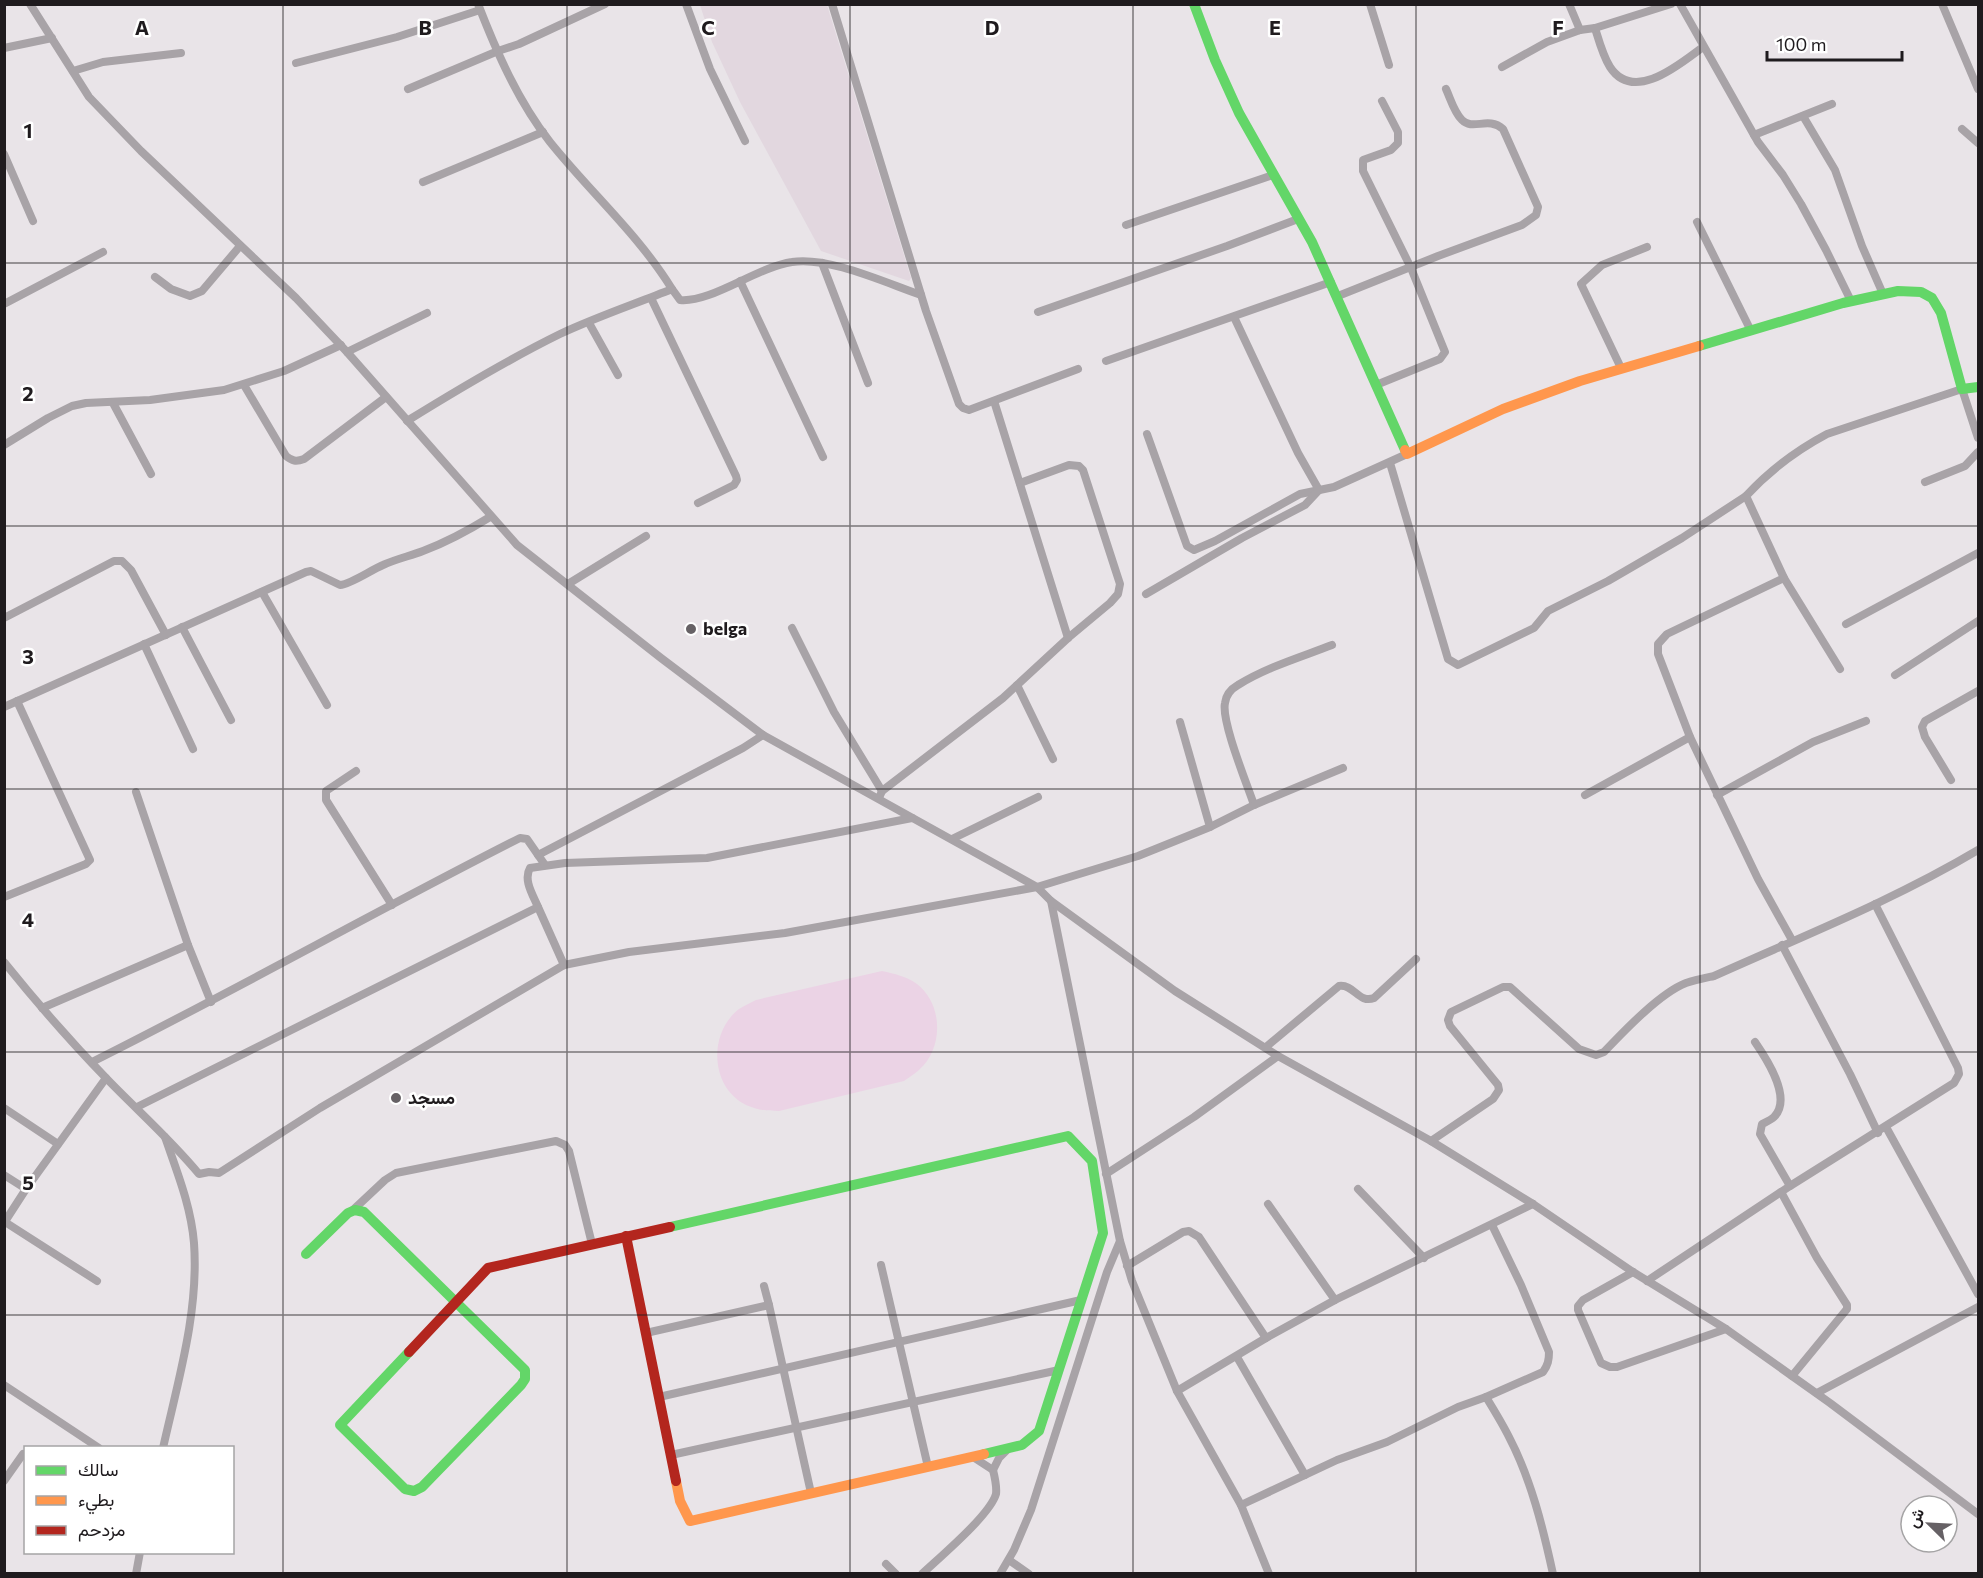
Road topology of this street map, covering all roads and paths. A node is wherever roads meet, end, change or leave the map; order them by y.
1 (30, 4) edge
2 (605, 4) edge
3 (686, 4) edge
4 (832, 4) edge
5 (1194, 4) edge
6 (1370, 4) edge
7 (1569, 4) edge
8 (1671, 4) edge
9 (1680, 4) edge
10 (1942, 4) edge
11 (479, 7) edge
12 (1595, 28) junction
13 (1580, 30) junction
14 (52, 38) junction
15 (1703, 47) junction
16 (4, 48) edge
17 (498, 51) junction
18 (181, 53) dead end
19 (296, 63) dead end
20 (1389, 65) dead end
21 (1503, 67) dead end
22 (72, 71) junction
23 (408, 89) dead end
24 (1446, 89) dead end
25 (1978, 89) edge
26 (1382, 101) dead end
27 (1832, 104) dead end
28 (1803, 116) junction
29 (1962, 129) dead end
30 (543, 132) junction
31 (1754, 135) junction
32 (744, 141) dead end
33 (1978, 143) edge
34 (4, 154) edge
35 (1273, 174) junction
36 (423, 182) dead end
37 (1298, 219) junction
38 (33, 221) dead end
39 (1697, 222) dead end
40 (1126, 225) dead end
41 (240, 246) junction
42 (1647, 247) dead end
43 (102, 252) dead end
44 (822, 263) junction
45 (1411, 268) junction
46 (155, 277) dead end
47 (740, 281) junction
48 (1331, 282) junction
49 (672, 289) junction
50 (1883, 294) junction
51 (921, 295) junction
52 (1338, 296) junction
53 (651, 297) junction
54 (1851, 301) junction
55 (4, 304) edge
56 (1038, 312) dead end
57 (427, 313) dead end
58 (1234, 317) junction
59 (589, 322) junction
60 (1751, 331) junction
61 (344, 349) junction
62 (1106, 361) dead end
63 (1621, 368) junction
64 (1078, 369) dead end
65 (618, 375) dead end
66 (867, 383) dead end
67 (244, 385) junction
68 (1376, 385) junction
69 (1978, 387) edge
70 (1962, 389) junction
71 (386, 397) junction
72 (994, 401) junction
73 (113, 403) junction
74 (407, 421) junction
75 (1147, 434) dead end
76 (1978, 438) edge
77 (4, 446) edge
78 (1978, 452) edge
79 (1407, 454) junction
80 (823, 457) dead end
81 (1390, 463) junction
82 (150, 474) dead end
83 (1925, 482) dead end
84 (1020, 483) junction
85 (1319, 490) junction
86 (1746, 496) junction
87 (698, 503) dead end
88 (490, 517) junction
89 (646, 537) dead end
90 (1978, 553) edge
91 (1784, 578) junction
92 (568, 584) junction
93 (262, 592) junction
94 (1146, 594) dead end
95 (4, 618) edge
96 (1978, 621) edge
97 (1846, 624) dead end
98 (182, 627) junction
99 (792, 628) dead end
100 (166, 634) junction
101 (1068, 638) junction
102 (144, 644) junction
103 (1332, 645) dead end
104 (1840, 669) dead end
105 (1895, 675) dead end
106 (1017, 685) junction
107 (1978, 691) edge
108 (17, 701) junction
109 (327, 705) dead end
110 (4, 707) edge
111 (231, 720) dead end
112 (1866, 721) dead end
113 (1180, 722) dead end
114 (763, 735) junction
115 (1690, 737) junction
116 (193, 749) dead end
117 (1053, 759) dead end
118 (1343, 768) dead end
119 (356, 771) dead end
120 (1951, 780) dead end
121 (136, 792) dead end
122 (881, 795) junction
123 (1585, 795) dead end
124 (1717, 795) junction
125 (1038, 797) dead end
126 (1254, 805) junction
127 (912, 818) junction
128 (1210, 827) junction
129 (952, 839) junction
130 (1978, 850) edge
131 (538, 855) junction
132 (545, 865) junction
133 (1037, 887) junction
134 (4, 897) edge
135 (1051, 902) junction
136 (392, 904) junction
137 (1875, 904) junction
138 (538, 907) junction
139 (1792, 940) junction
140 (188, 945) junction
141 (1782, 945) junction
142 (1416, 959) dead end
143 (4, 962) edge
144 (564, 965) junction
145 (211, 1002) junction
146 (42, 1008) junction
147 (1755, 1042) dead end
148 (1266, 1047) junction
149 (1278, 1056) junction
150 (92, 1062) junction
151 (106, 1078) junction
152 (137, 1107) junction
153 (4, 1108) edge
154 (1886, 1127) junction
155 (163, 1133) junction
156 (1878, 1133) junction
157 (1431, 1141) junction
158 (58, 1144) junction
159 (1106, 1174) junction
160 (4, 1175) edge
161 (1790, 1186) junction
162 (26, 1189) junction
163 (1358, 1189) dead end
164 (1781, 1192) junction
165 (1268, 1204) dead end
166 (1533, 1204) junction
167 (353, 1210) junction
168 (5, 1222) edge
169 (1492, 1225) junction
170 (626, 1236) junction
171 (1120, 1241) junction
172 (592, 1244) junction
173 (306, 1254) dead end
174 (1424, 1258) junction
175 (881, 1264) dead end
176 (1127, 1266) junction
177 (1633, 1272) junction
178 (97, 1281) dead end
179 (1647, 1281) junction
180 (764, 1286) dead end
181 (1978, 1294) edge
182 (1081, 1300) junction
183 (1335, 1300) junction
184 (454, 1302) junction
185 (769, 1305) junction
186 (1978, 1307) edge
187 (1726, 1329) junction
188 (646, 1333) junction
189 (1266, 1338) junction
190 (899, 1342) junction
191 (1238, 1357) junction
192 (783, 1368) junction
193 (1059, 1370) junction
194 (1792, 1376) junction
195 (4, 1385) edge
196 (1177, 1391) junction
197 (1816, 1394) junction
198 (1486, 1396) junction
199 (659, 1397) junction
200 (913, 1402) junction
201 (796, 1427) junction
202 (96, 1446) edge
203 (163, 1446) edge
204 (1009, 1448) junction
205 (23, 1454) dead end
206 (671, 1455) junction
207 (973, 1456) junction
208 (928, 1467) junction
209 (993, 1470) junction
210 (1305, 1475) junction
211 (4, 1481) edge
212 (811, 1493) junction
213 (1241, 1505) junction
214 (1978, 1514) edge
215 (140, 1554) edge
216 (1009, 1560) junction
217 (886, 1564) dead end
218 (136, 1574) edge
219 (896, 1574) edge
220 (922, 1574) edge
221 (1000, 1574) edge
222 (1029, 1574) edge
223 (1269, 1574) edge
224 (1553, 1574) edge

1 - 14 street
2 - 17 street
3 - 32 street
4 - 51 street
5 - 35 street
6 - 20 street
7 - 13 street
8 - 12 street
9 - 15 street
10 - 25 street
11 - 17 street
11 - 19 street
12 - 13 street
12 - 15 street
13 - 21 street
14 - 16 street
14 - 22 street
15 - 31 street
17 - 23 street
17 - 30 street
18 - 22 street
22 - 41 street
24 - 45 street
26 - 45 street
27 - 28 street
28 - 31 street
28 - 50 street
29 - 33 street
30 - 36 street
30 - 49 street
31 - 54 street
34 - 38 street
35 - 37 street
35 - 40 street
37 - 48 street
37 - 56 street
39 - 60 street
41 - 46 street
41 - 61 street
42 - 63 street
43 - 55 street
44 - 47 street
44 - 51 street
44 - 66 street
45 - 52 street
45 - 68 street
47 - 49 street
47 - 80 street
48 - 52 street
48 - 58 street
49 - 53 street
50 - 54 street
50 - 70 street
51 - 72 street
52 - 68 street
53 - 59 street
53 - 87 street
54 - 60 street
57 - 61 street
58 - 62 street
58 - 85 street
59 - 65 street
59 - 74 street
60 - 63 street
61 - 67 street
61 - 71 street
63 - 79 street
64 - 72 street
67 - 71 street
67 - 73 street
68 - 79 street
69 - 70 street
70 - 76 street
70 - 86 street
71 - 74 street
72 - 84 street
73 - 77 street
73 - 82 street
74 - 88 street
75 - 85 street
78 - 83 street
79 - 81 street
81 - 85 street
81 - 86 street
84 - 101 street
84 - 101 street
85 - 94 street
86 - 91 street
88 - 92 street
88 - 93 street
89 - 92 street
90 - 97 street
91 - 104 street
91 - 115 street
92 - 114 street
93 - 98 street
93 - 109 street
95 - 100 street
96 - 105 street
98 - 100 street
98 - 111 street
99 - 122 street
100 - 102 street
101 - 106 street
102 - 108 street
102 - 116 street
103 - 126 street
106 - 117 street
106 - 122 street
107 - 120 street
108 - 110 street
108 - 134 street
112 - 124 street
113 - 128 street
114 - 122 street
114 - 131 street
115 - 123 street
115 - 124 street
118 - 126 street
119 - 136 street
121 - 140 street
122 - 127 street
124 - 139 street
125 - 129 street
126 - 128 street
127 - 129 street
127 - 132 street
128 - 133 street
129 - 133 street
130 - 137 street
131 - 132 street
131 - 136 street
132 - 138 street
133 - 135 street
133 - 144 street
135 - 148 street
135 - 159 street
136 - 145 street
137 - 139 street
137 - 154 street
138 - 144 street
138 - 152 street
139 - 141 street
140 - 145 street
140 - 146 street
141 - 156 street
141 - 157 street
142 - 148 street
143 - 146 street
144 - 155 street
145 - 150 street
146 - 150 street
147 - 161 street
148 - 149 street
149 - 157 street
149 - 159 street
150 - 151 street
151 - 152 street
151 - 158 street
152 - 155 street
153 - 158 street
154 - 156 street
154 - 181 street
155 - 203 street
156 - 161 street
157 - 166 street
158 - 162 street
159 - 171 street
160 - 162 street
161 - 164 street
162 - 168 street
163 - 174 street
164 - 179 street
164 - 194 street
165 - 183 street
166 - 169 street
166 - 177 street
167 - 172 street
167 - 173 street
167 - 184 street
168 - 178 street
169 - 174 street
169 - 198 street
170 - 172 street
170 - 182 street
170 - 188 street
171 - 176 street
171 - 216 street
172 - 184 street
174 - 183 street
175 - 190 street
176 - 189 street
176 - 196 street
177 - 179 street
177 - 187 street
179 - 187 street
180 - 185 street
182 - 190 street
182 - 193 street
183 - 189 street
184 - 184 street
185 - 188 street
185 - 192 street
186 - 197 street
187 - 194 street
188 - 199 street
189 - 191 street
190 - 192 street
190 - 200 street
191 - 196 street
191 - 210 street
192 - 199 street
192 - 201 street
193 - 200 street
193 - 204 street
194 - 197 street
195 - 202 street
196 - 213 street
197 - 214 street
198 - 210 street
198 - 224 street
199 - 206 street
200 - 201 street
200 - 208 street
201 - 206 street
201 - 212 street
204 - 207 street
204 - 209 street
205 - 211 street
206 - 212 street
207 - 208 street
207 - 209 street
208 - 212 street
209 - 220 street
210 - 213 street
213 - 223 street
215 - 218 street
216 - 221 street
216 - 222 street
217 - 219 street

